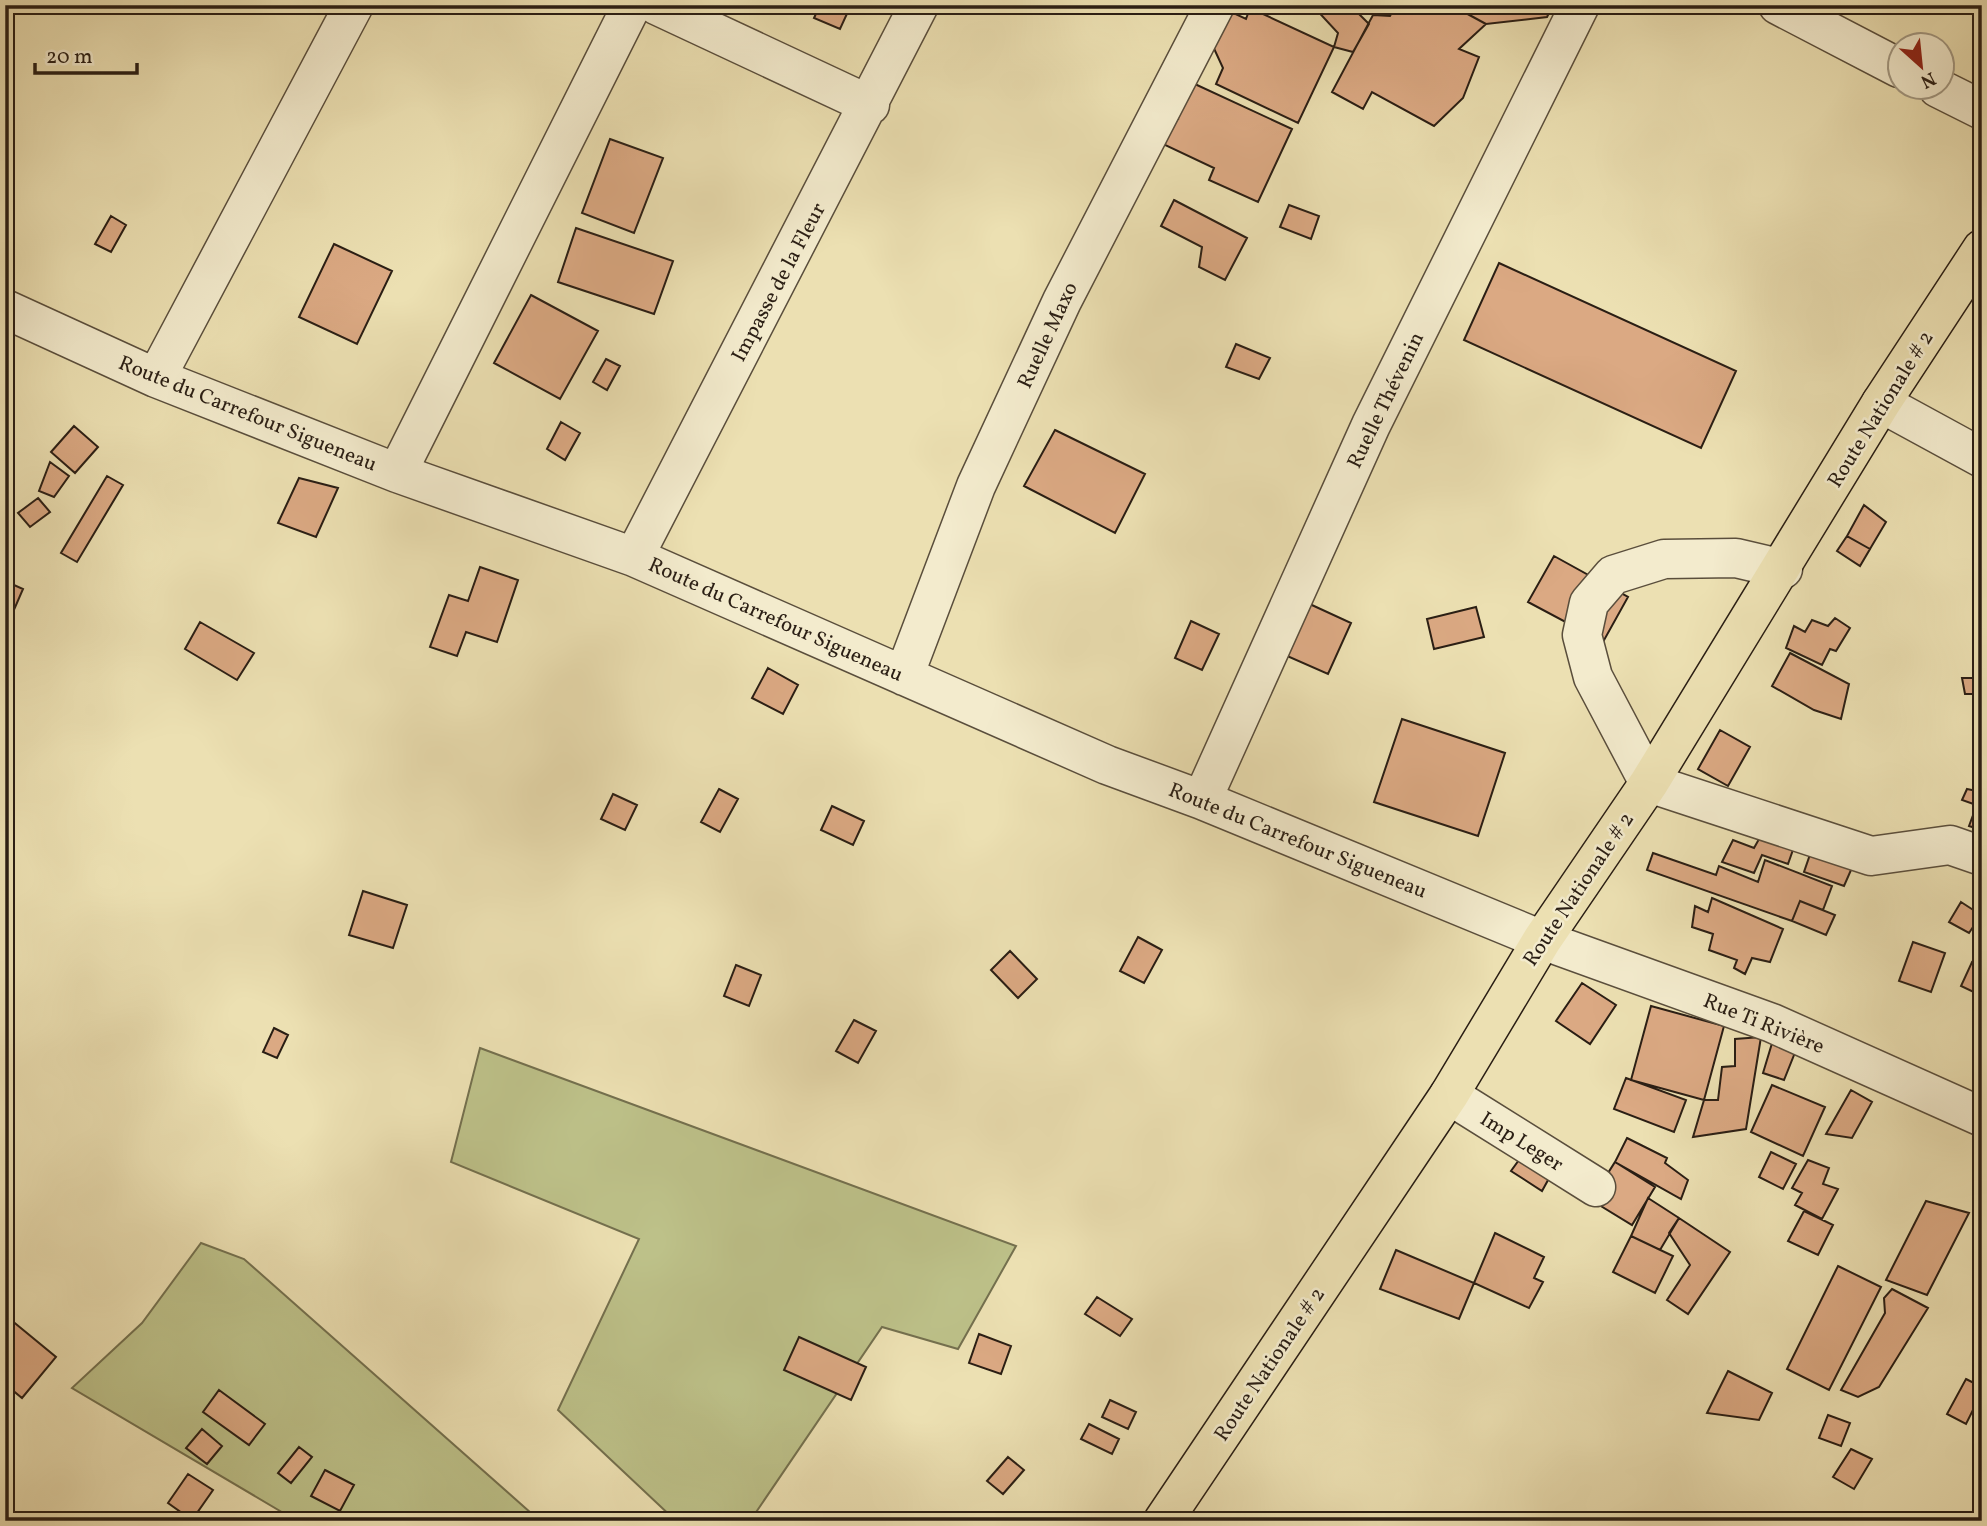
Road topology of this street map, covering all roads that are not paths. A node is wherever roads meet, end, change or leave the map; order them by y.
1 (354, 5) edge
2 (632, 5) edge
3 (656, 5) edge
4 (919, 5) edge
5 (1215, 5) edge
6 (1580, 5) edge
7 (1778, 5) edge
8 (1885, 61) edge
9 (1955, 96) edge
10 (870, 105) junction
11 (1982, 110) edge
12 (1982, 249) edge
13 (5, 309) edge
14 (156, 378) junction
15 (1881, 403) junction
16 (1982, 458) edge
17 (397, 473) junction
18 (635, 557) junction
19 (1783, 569) junction
20 (904, 676) junction
21 (1649, 783) junction
22 (1202, 800) junction
23 (1982, 856) edge
24 (1542, 940) junction
25 (1448, 1095) junction
26 (1982, 1117) edge
27 (1596, 1186) dead end
28 (1163, 1521) edge

1 - 14 street
2 - 17 street
3 - 10 street
4 - 10 street, Impasse de la Fleur
5 - 20 street, Ruelle Maxo
6 - 22 street, Ruelle Thévenin
7 - 8 street
9 - 11 street
10 - 18 street, Impasse de la Fleur
12 - 15 main road, Route Nationale # 2
13 - 14 street, Route du Carrefour Sigueneau
14 - 17 street, Route du Carrefour Sigueneau
15 - 16 street
15 - 19 main road, Route Nationale # 2
17 - 18 street, Route du Carrefour Sigueneau
18 - 20 street, Route du Carrefour Sigueneau
19 - 21 main road, Route Nationale # 2
19 - 21 street
20 - 22 street, Route du Carrefour Sigueneau
21 - 23 street
21 - 24 main road, Route Nationale # 2
22 - 24 street, Route du Carrefour Sigueneau
24 - 25 main road, Route Nationale # 2
24 - 26 street, Rue Ti Rivière
25 - 27 street, Imp Leger
25 - 28 main road, Route Nationale # 2

